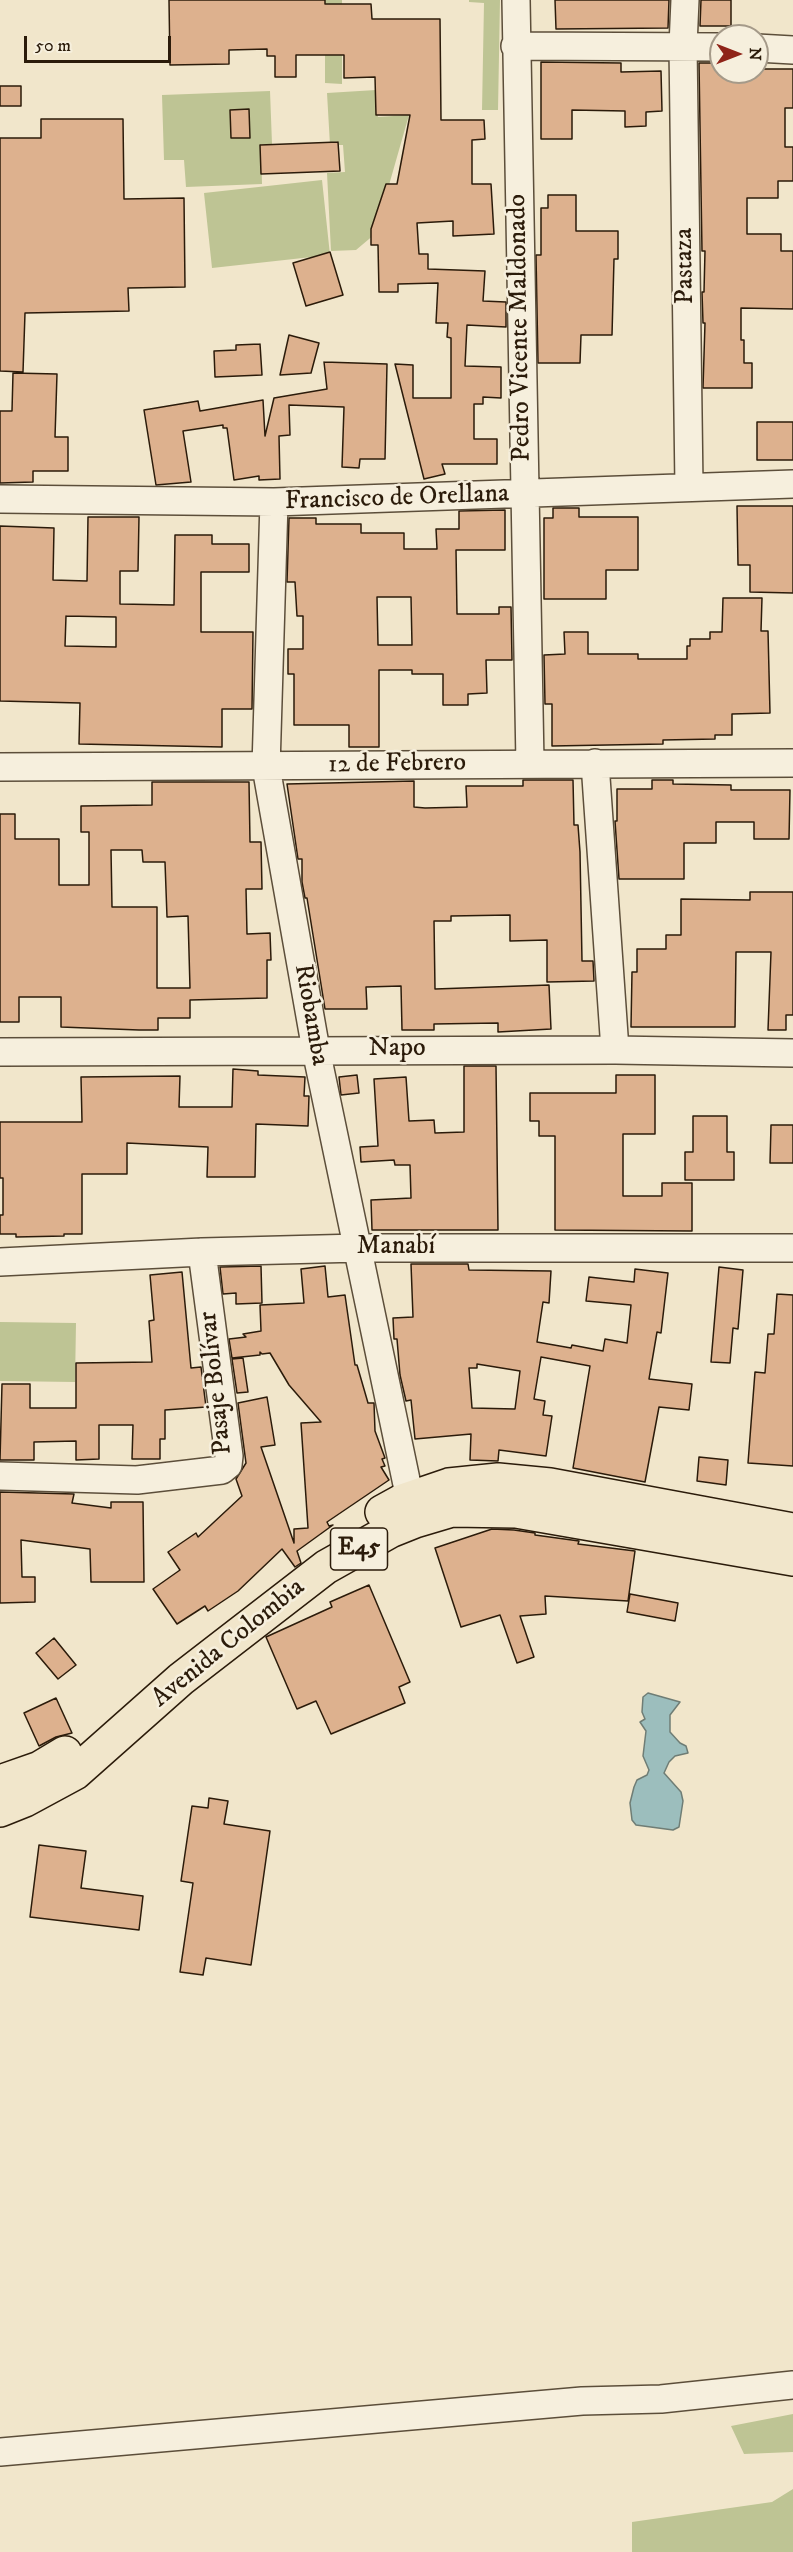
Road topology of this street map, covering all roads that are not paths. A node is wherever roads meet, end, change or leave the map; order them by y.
1 (516, 0) edge
2 (685, 0) edge
3 (515, 46) junction
4 (683, 46) junction
5 (709, 47) edge
6 (769, 49) edge
7 (793, 50) edge
8 (793, 484) edge
9 (689, 487) junction
10 (525, 495) junction
11 (0, 499) edge
12 (274, 502) junction
13 (595, 763) junction
14 (793, 763) edge
15 (530, 764) junction
16 (0, 767) edge
17 (266, 767) junction
18 (316, 1050) junction
19 (615, 1050) junction
20 (0, 1052) edge
21 (793, 1053) edge
22 (359, 1248) junction
23 (793, 1248) edge
24 (202, 1252) junction
25 (0, 1262) edge
26 (0, 1476) edge
27 (413, 1510) junction
28 (793, 1530) edge
29 (793, 1559) edge
30 (0, 1782) edge
31 (0, 1810) edge
32 (793, 2385) edge
33 (0, 2452) edge

1 - 3 street, Pedro Vicente Maldonado
2 - 4 street, Pastaza
3 - 4 street
3 - 10 street, Pedro Vicente Maldonado
4 - 5 street
4 - 9 street, Pastaza
6 - 7 street
8 - 9 street, Francisco de Orellana
9 - 10 street, Francisco de Orellana
10 - 12 street, Francisco de Orellana
10 - 15 street, Pedro Vicente Maldonado
11 - 12 street, Francisco de Orellana
12 - 17 street, Riobamba
13 - 14 street, 12 de Febrero
13 - 15 street, 12 de Febrero
13 - 19 street
15 - 17 street, 12 de Febrero
16 - 17 street, 12 de Febrero
17 - 18 street, Riobamba
18 - 19 street, Napo
18 - 20 street, Napo
18 - 22 street, Riobamba
19 - 21 street, Napo
22 - 23 street, Manabí
22 - 24 street, Manabí
22 - 27 street, Riobamba
24 - 25 street, Manabí
24 - 26 street, Pasaje Bolívar
27 - 28 main road, Avenida Colombia / E45
27 - 29 main road, Avenida Colombia / E45
27 - 30 main road, Avenida Colombia / E45
27 - 31 main road, Avenida Colombia / E45
32 - 33 street

